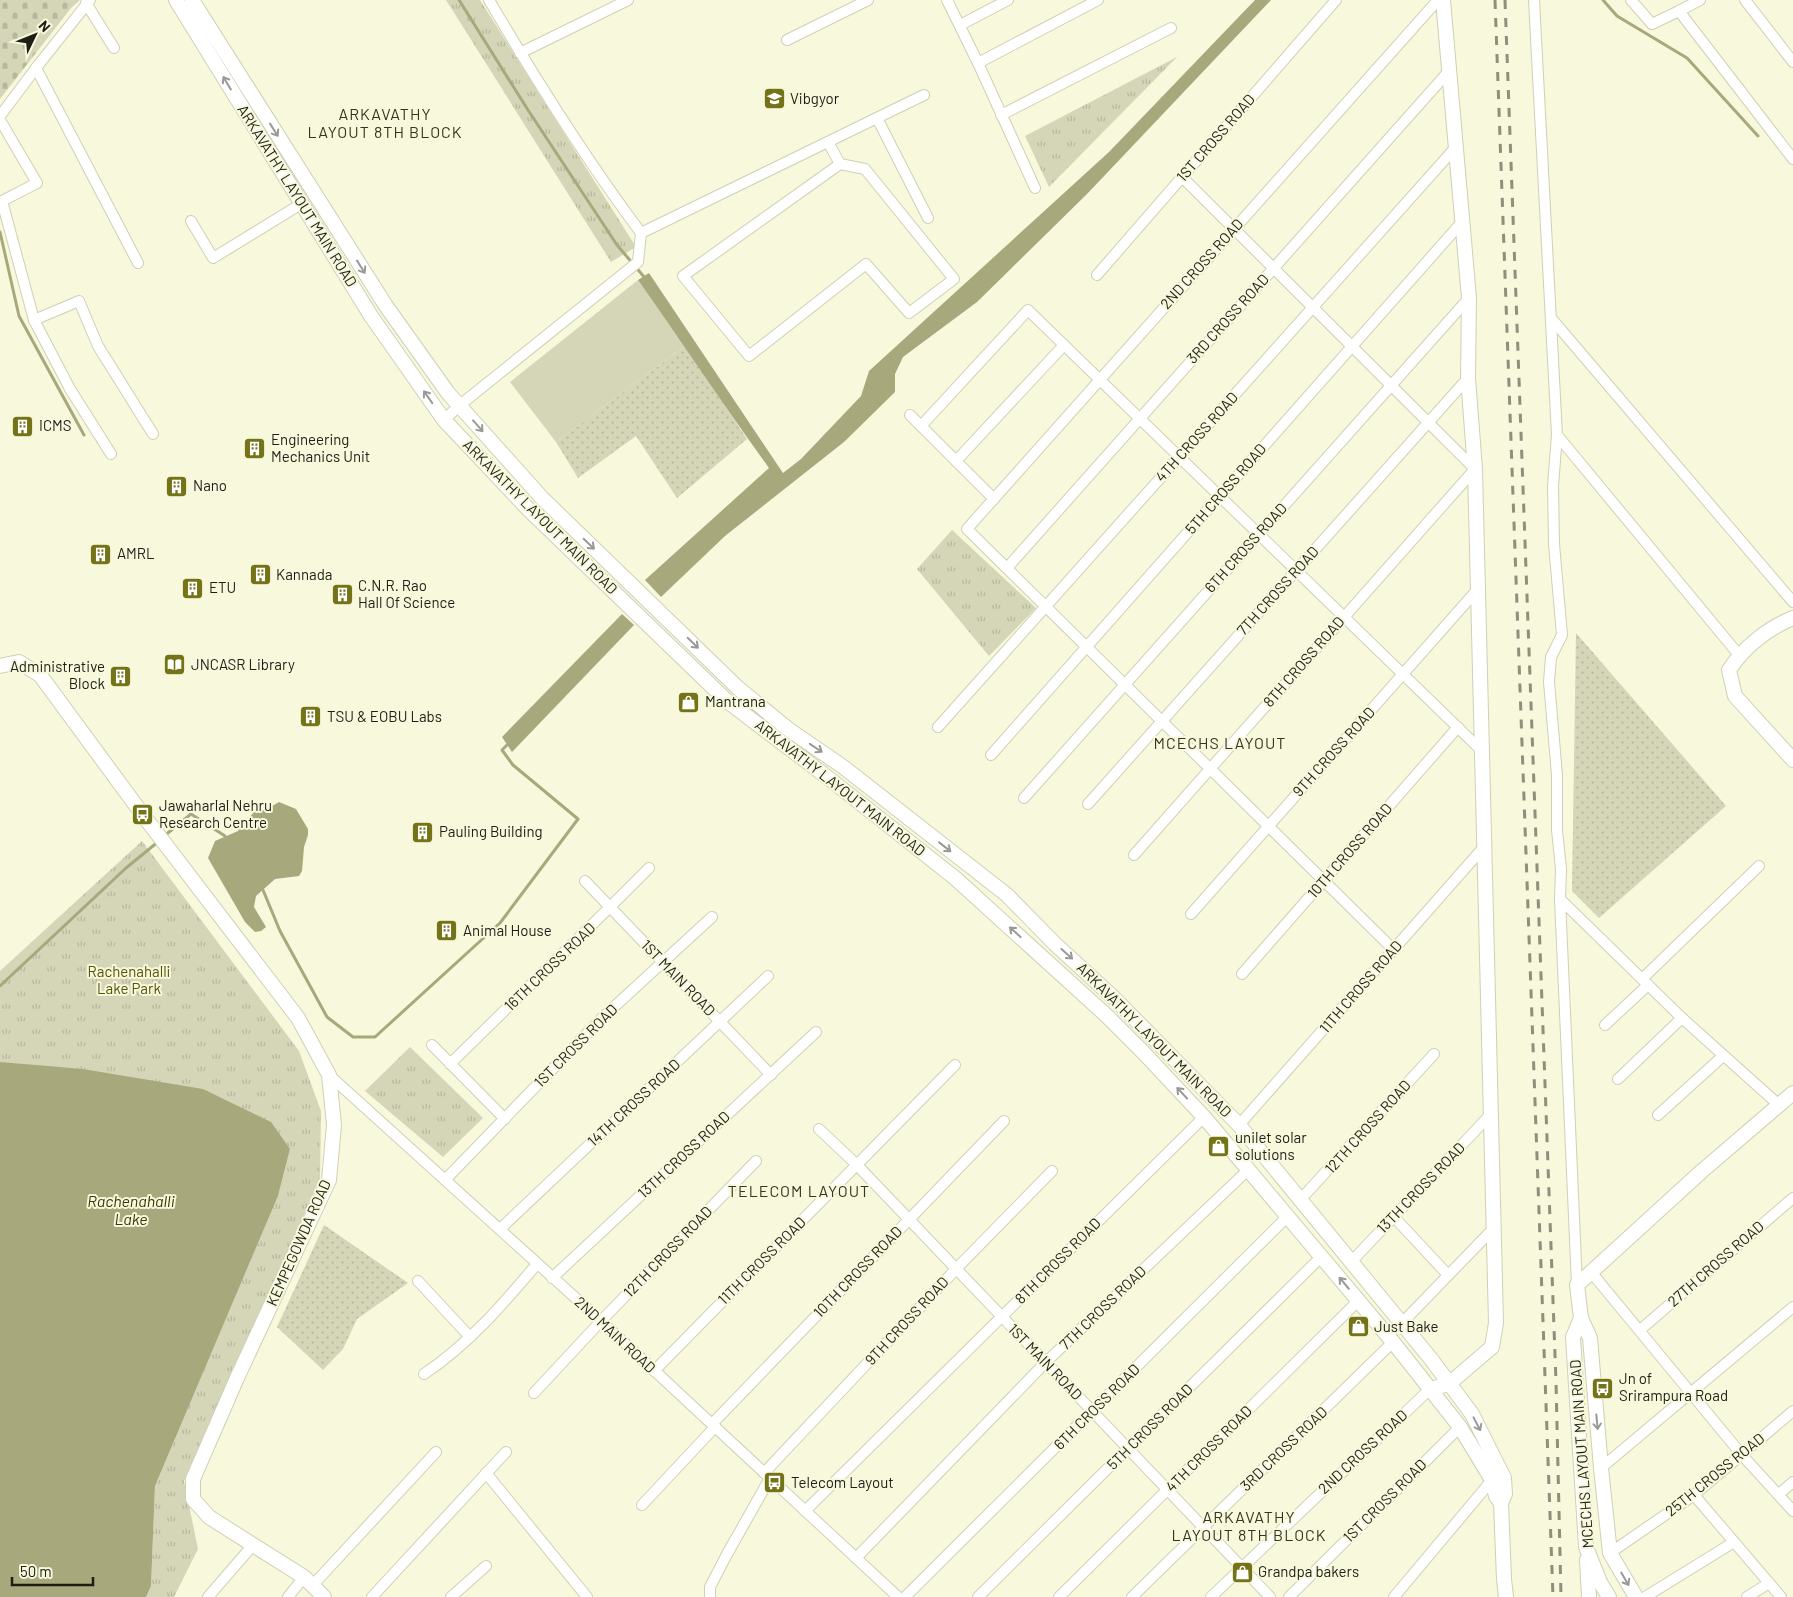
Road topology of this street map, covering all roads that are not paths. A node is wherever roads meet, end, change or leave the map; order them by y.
1 (176, 0) edge
2 (192, 0) edge
3 (489, 0) edge
4 (628, 0) edge
5 (868, 0) edge
6 (947, 0) edge
7 (1008, 0) edge
8 (1098, 0) edge
9 (1336, 0) edge
10 (1438, 0) edge
11 (1443, 0) edge
12 (1534, 0) edge
13 (1631, 0) edge
14 (1700, 0) edge
15 (1745, 0) edge
16 (88, 2) edge
17 (1679, 11) junction
18 (960, 25) junction
19 (1171, 28) dead end
20 (787, 40) dead end
21 (114, 48) dead end
22 (520, 54) junction
23 (1793, 62) edge
24 (978, 63) junction
25 (36, 68) junction
26 (1449, 71) junction
27 (924, 95) dead end
28 (1001, 115) junction
29 (0, 118) edge
30 (876, 118) junction
31 (828, 142) junction
32 (1456, 147) junction
33 (1793, 159) edge
34 (840, 164) junction
35 (1182, 177) junction
36 (1036, 188) dead end
37 (301, 204) junction
38 (928, 218) dead end
39 (191, 221) dead end
40 (1462, 222) junction
41 (1234, 228) junction
42 (641, 233) junction
43 (138, 263) dead end
44 (1274, 268) junction
45 (1097, 275) dead end
46 (1469, 298) junction
47 (1313, 307) junction
48 (1550, 318) junction
49 (34, 320) junction
50 (1064, 345) junction
51 (1352, 346) junction
52 (1468, 378) junction
53 (1100, 380) junction
54 (1391, 385) junction
55 (460, 405) junction
56 (910, 415) dead end
57 (1140, 418) junction
58 (444, 420) junction
59 (1428, 422) junction
60 (921, 426) junction
61 (153, 434) dead end
62 (1557, 436) junction
63 (112, 454) dead end
64 (1179, 457) junction
65 (956, 461) junction
66 (1475, 469) junction
67 (1220, 496) junction
68 (994, 499) junction
69 (1258, 534) junction
70 (1007, 568) junction
71 (1296, 571) junction
72 (1478, 589) junction
73 (1793, 602) edge
74 (1046, 606) junction
75 (1344, 617) junction
76 (1793, 618) edge
77 (1087, 647) junction
78 (1739, 655) junction
79 (0, 666) edge
80 (1403, 674) junction
81 (1125, 684) junction
82 (1162, 721) junction
83 (938, 727) dead end
84 (1458, 728) junction
85 (1482, 751) junction
86 (991, 755) dead end
87 (1793, 760) edge
88 (1210, 768) junction
89 (1024, 798) dead end
90 (1088, 804) dead end
91 (1268, 826) junction
92 (1483, 848) junction
93 (1134, 855) dead end
94 (966, 863) junction
95 (1759, 866) dead end
96 (649, 868) dead end
97 (955, 878) junction
98 (1324, 880) junction
99 (585, 881) dead end
100 (1560, 899) junction
101 (610, 907) junction
102 (1190, 914) dead end
103 (712, 917) dead end
104 (1394, 950) junction
105 (663, 962) junction
106 (1242, 974) dead end
107 (768, 976) dead end
108 (1645, 982) junction
109 (1682, 1018) junction
110 (720, 1022) junction
111 (1605, 1024) dead end
112 (816, 1032) dead end
113 (432, 1045) dead end
114 (1434, 1054) dead end
115 (1723, 1056) junction
116 (450, 1064) junction
117 (955, 1065) dead end
118 (329, 1075) junction
119 (771, 1075) junction
120 (1618, 1079) dead end
121 (1788, 1100) edge
122 (1491, 1114) junction
123 (1658, 1116) dead end
124 (1204, 1117) junction
125 (504, 1119) junction
126 (1004, 1121) dead end
127 (1239, 1125) junction
128 (819, 1128) dead end
129 (756, 1161) dead end
130 (856, 1164) junction
131 (1249, 1170) junction
132 (1052, 1171) dead end
133 (445, 1180) junction
134 (1793, 1198) edge
135 (1301, 1199) junction
136 (1288, 1216) junction
137 (1394, 1217) junction
138 (909, 1219) junction
139 (1494, 1228) junction
140 (500, 1230) junction
141 (1322, 1256) junction
142 (1351, 1262) junction
143 (537, 1264) junction
144 (956, 1269) junction
145 (1591, 1272) junction
146 (1448, 1275) junction
147 (552, 1278) junction
148 (418, 1281) dead end
149 (1577, 1285) junction
150 (1359, 1300) junction
151 (1793, 1307) edge
152 (1002, 1316) junction
153 (1581, 1318) junction
154 (601, 1321) junction
155 (1402, 1323) junction
156 (1640, 1330) junction
157 (470, 1337) junction
158 (1393, 1342) junction
159 (1046, 1362) junction
160 (654, 1371) junction
161 (424, 1374) dead end
162 (1450, 1383) junction
163 (1429, 1390) junction
164 (534, 1393) dead end
165 (1692, 1393) junction
166 (1092, 1411) junction
167 (1793, 1411) edge
168 (713, 1426) junction
169 (1460, 1427) junction
170 (1128, 1448) junction
171 (436, 1452) dead end
172 (506, 1452) dead end
173 (1742, 1455) junction
174 (1601, 1468) junction
175 (486, 1473) junction
176 (767, 1475) junction
177 (1498, 1479) junction
178 (1793, 1482) edge
179 (1168, 1490) junction
180 (1778, 1494) junction
181 (1694, 1496) junction
182 (642, 1505) dead end
183 (805, 1511) junction
184 (1793, 1511) edge
185 (1203, 1528) junction
186 (1734, 1542) junction
187 (252, 1545) junction
188 (1586, 1547) junction
189 (1610, 1553) junction
190 (856, 1558) junction
191 (486, 1566) dead end
192 (1242, 1567) junction
193 (308, 1581) junction
194 (1769, 1583) junction
195 (208, 1597) edge
196 (288, 1597) edge
197 (324, 1597) edge
198 (372, 1597) edge
199 (452, 1597) edge
200 (587, 1597) edge
201 (710, 1597) edge
202 (898, 1597) edge
203 (905, 1597) edge
204 (978, 1597) edge
205 (1059, 1597) edge
206 (1132, 1597) edge
207 (1211, 1597) edge
208 (1270, 1597) edge
209 (1289, 1597) edge
210 (1394, 1597) edge
211 (1506, 1597) edge
212 (1589, 1597) edge
213 (1609, 1597) edge
214 (1636, 1597) edge
215 (1645, 1597) edge
216 (1747, 1597) edge
217 (1781, 1597) edge

37 -> 1 main road, ARKAVATHY LAYOUT MAIN ROAD
2 -> 55 main road, ARKAVATHY LAYOUT MAIN ROAD
3 - 22 street
4 - 22 street
5 - 20 street
6 - 18 street
7 - 18 street
8 - 24 street
9 - 35 street, 1ST CROSS ROAD
10 - 41 street, 2ND CROSS ROAD
11 - 26 main road
12 - 48 street
13 - 17 street
14 - 17 street
15 - 23 street
16 - 21 street
16 - 25 street
17 - 33 street
18 - 24 street
19 - 28 street
22 - 42 street
24 - 28 street
25 - 29 street
25 - 43 street
26 - 32 main road
26 - 44 street, 3RD CROSS ROAD
27 - 30 street
28 - 36 street
29 - 49 street
30 - 31 street
30 - 38 street
31 - 34 street
31 - 42 street
32 - 40 main road
32 - 47 street, 4TH CROSS ROAD
34 - 34 street
35 - 41 street
35 - 45 street, 1ST CROSS ROAD
37 - 39 street
58 -> 37 main road, ARKAVATHY LAYOUT MAIN ROAD
40 - 46 main road
40 - 51 street, 5TH CROSS ROAD
41 - 44 street
41 - 53 street, 2ND CROSS ROAD
42 - 55 street
44 - 47 street
44 - 57 street, 3RD CROSS ROAD
46 - 52 main road
46 - 54 street, 6TH CROSS ROAD
47 - 51 street
47 - 64 street, 4TH CROSS ROAD
48 - 62 street
48 - 73 street
49 - 61 street
49 - 63 street
50 - 53 street
50 - 60 street
50 - 65 street
51 - 54 street
51 - 67 street, 5TH CROSS ROAD
52 - 59 street, 7TH CROSS ROAD
52 - 66 main road
53 - 57 street
53 - 68 street, 2ND CROSS ROAD
54 - 59 street
54 - 69 street, 6TH CROSS ROAD
55 - 58 street
55 -> 94 main road, ARKAVATHY LAYOUT MAIN ROAD
56 - 60 street
57 - 64 street
57 - 70 street, 3RD CROSS ROAD
58 - 97 main road, ARKAVATHY LAYOUT MAIN ROAD
59 - 66 street
59 - 71 street, 7TH CROSS ROAD
60 - 65 street
62 - 78 street
62 - 100 street
64 - 67 street
64 - 74 street, 4TH CROSS ROAD
65 - 68 street
66 - 72 main road
66 - 75 street, 8TH CROSS ROAD
67 - 69 street
67 - 77 street, 5TH CROSS ROAD
68 - 70 street, 2ND CROSS ROAD
69 - 71 street
69 - 81 street, 6TH CROSS ROAD
70 - 74 street
71 - 75 street
71 - 82 street, 7TH CROSS ROAD
72 - 80 street, 9TH CROSS ROAD
72 - 85 main road
74 - 77 street
74 - 83 street, 4TH CROSS ROAD
75 - 80 street
75 - 88 street, 8TH CROSS ROAD
76 - 78 main road
77 - 81 street
77 - 86 street, 5TH CROSS ROAD
78 - 87 main road
79 - 118 main road, KEMPEGOWDA ROAD
80 - 84 street
80 - 91 street, 9TH CROSS ROAD
81 - 82 street
81 - 89 street, 6TH CROSS ROAD
82 - 88 street
82 - 90 street, 7TH CROSS ROAD
84 - 85 street
84 - 98 street, 10TH CROSS ROAD
85 - 92 main road
88 - 91 street
88 - 93 street, 8TH CROSS ROAD
91 - 98 street
91 - 102 street, 9TH CROSS ROAD
92 - 104 street, 11TH CROSS ROAD
92 - 122 main road
94 - 97 main road
94 -> 127 main road, ARKAVATHY LAYOUT MAIN ROAD
95 - 108 street
96 - 101 street, 16TH CROSS ROAD
124 -> 97 main road, ARKAVATHY LAYOUT MAIN ROAD
98 - 104 street
98 - 106 street, 10TH CROSS ROAD
99 - 101 street, 1ST MAIN ROAD
100 - 108 street
100 - 149 street
101 - 105 street, 1ST MAIN ROAD
101 - 116 street, 16TH CROSS ROAD
103 - 105 street, 1ST CROSS ROAD
104 - 127 street, 11TH CROSS ROAD
105 - 110 street, 1ST MAIN ROAD
105 - 125 street, 1ST CROSS ROAD
107 - 110 street, 14TH CROSS ROAD
108 - 109 street
108 - 111 street
109 - 115 street
109 - 120 street
110 - 119 street, 1ST MAIN ROAD
110 - 140 street, 14TH CROSS ROAD
112 - 119 street, 13TH CROSS ROAD
113 - 116 street
114 - 135 street, 12TH CROSS ROAD
115 - 121 street
115 - 123 street
116 - 125 street
117 - 130 street, 11TH CROSS ROAD
118 - 133 street, 2ND MAIN ROAD
118 - 187 main road, KEMPEGOWDA ROAD
119 - 147 street, 13TH CROSS ROAD
121 - 145 main road
122 - 137 street, 13TH CROSS ROAD
122 - 139 main road
124 - 131 main road, ARKAVATHY LAYOUT MAIN ROAD
124 - 152 street, 8TH CROSS ROAD
125 - 133 street, 1ST CROSS ROAD
126 - 138 street, 10TH CROSS ROAD
127 - 135 main road, ARKAVATHY LAYOUT MAIN ROAD
128 - 130 street, 1ST MAIN ROAD
129 - 154 street, 12TH CROSS ROAD
130 - 138 street, 1ST MAIN ROAD
130 - 160 street, 11TH CROSS ROAD
131 - 136 main road, ARKAVATHY LAYOUT MAIN ROAD
131 - 159 street, 7TH CROSS ROAD
132 - 144 street, 9TH CROSS ROAD
133 - 140 street, 2ND MAIN ROAD
134 - 156 street, 27TH CROSS ROAD
135 - 142 main road, ARKAVATHY LAYOUT MAIN ROAD
136 - 141 main road, ARKAVATHY LAYOUT MAIN ROAD
136 - 166 street, 6TH CROSS ROAD
137 - 142 street, 13TH CROSS ROAD
137 - 146 street
138 - 144 street, 1ST MAIN ROAD
138 - 168 street, 10TH CROSS ROAD
139 - 146 street
139 - 162 main road
140 - 143 street, 2ND MAIN ROAD
150 -> 141 main road, ARKAVATHY LAYOUT MAIN ROAD
141 - 170 street, 5TH CROSS ROAD
142 - 155 main road, ARKAVATHY LAYOUT MAIN ROAD
143 - 147 street, 2ND MAIN ROAD
143 - 157 street
144 - 152 street, 1ST MAIN ROAD
144 - 176 street, 9TH CROSS ROAD
145 - 149 main road
145 - 156 street
146 - 155 street
147 - 154 street, 2ND MAIN ROAD
148 - 157 street
149 - 153 main road
150 - 158 main road, ARKAVATHY LAYOUT MAIN ROAD
150 - 179 street, 4TH CROSS ROAD
151 - 165 street
152 - 159 street, 1ST MAIN ROAD
152 - 183 street, 8TH CROSS ROAD
153 -> 174 main road, MCECHS LAYOUT MAIN ROAD
153 - 188 main road, MCECHS LAYOUT MAIN ROAD
154 - 160 street, 2ND MAIN ROAD
154 - 164 street, 12TH CROSS ROAD
155 - 162 main road, ARKAVATHY LAYOUT MAIN ROAD
156 - 165 street
157 - 161 street
158 - 163 main road, ARKAVATHY LAYOUT MAIN ROAD
158 - 185 street, 3RD CROSS ROAD
159 - 166 street, 1ST MAIN ROAD
159 - 190 street, 7TH CROSS ROAD
160 - 168 street, 2ND MAIN ROAD
162 - 163 main road
162 -> 177 main road, ARKAVATHY LAYOUT MAIN ROAD
163 - 169 main road, ARKAVATHY LAYOUT MAIN ROAD
163 - 192 street, 2ND CROSS ROAD
165 - 173 street
165 - 174 street
166 - 170 street, 1ST MAIN ROAD
166 - 203 street, 6TH CROSS ROAD
167 - 173 street, 25TH CROSS ROAD
168 - 176 street, 2ND MAIN ROAD
168 - 182 street, 10TH CROSS ROAD
169 - 177 main road, ARKAVATHY LAYOUT MAIN ROAD
169 - 209 street, 1ST CROSS ROAD
170 - 179 street, 1ST MAIN ROAD
170 - 204 street, 5TH CROSS ROAD
171 - 193 street
172 - 175 street
173 - 180 street
173 - 181 street, 25TH CROSS ROAD
174 - 189 main road, MCECHS LAYOUT MAIN ROAD
175 - 198 street
175 - 200 street
176 - 183 street, 2ND MAIN ROAD
176 - 201 street, 9TH CROSS ROAD
177 - 210 street
177 - 211 main road
178 - 180 street
179 - 185 street, 1ST MAIN ROAD
179 - 205 street, 4TH CROSS ROAD
180 - 184 street
181 - 186 street
181 - 189 street, 25TH CROSS ROAD
183 - 190 street, 2ND MAIN ROAD
185 - 192 street, 1ST MAIN ROAD
185 - 206 street, 3RD CROSS ROAD
186 - 194 street
186 - 215 street
187 - 193 main road, KEMPEGOWDA ROAD
187 - 195 street
188 - 212 main road
188 - 213 main road, MCECHS LAYOUT MAIN ROAD
189 -> 214 main road, MCECHS LAYOUT MAIN ROAD
190 - 202 street, 2ND MAIN ROAD
191 - 199 street
192 - 207 street, 2ND CROSS ROAD
192 - 208 street, 1ST MAIN ROAD
193 - 196 street
193 - 197 main road, KEMPEGOWDA ROAD
194 - 216 street
194 - 217 street

